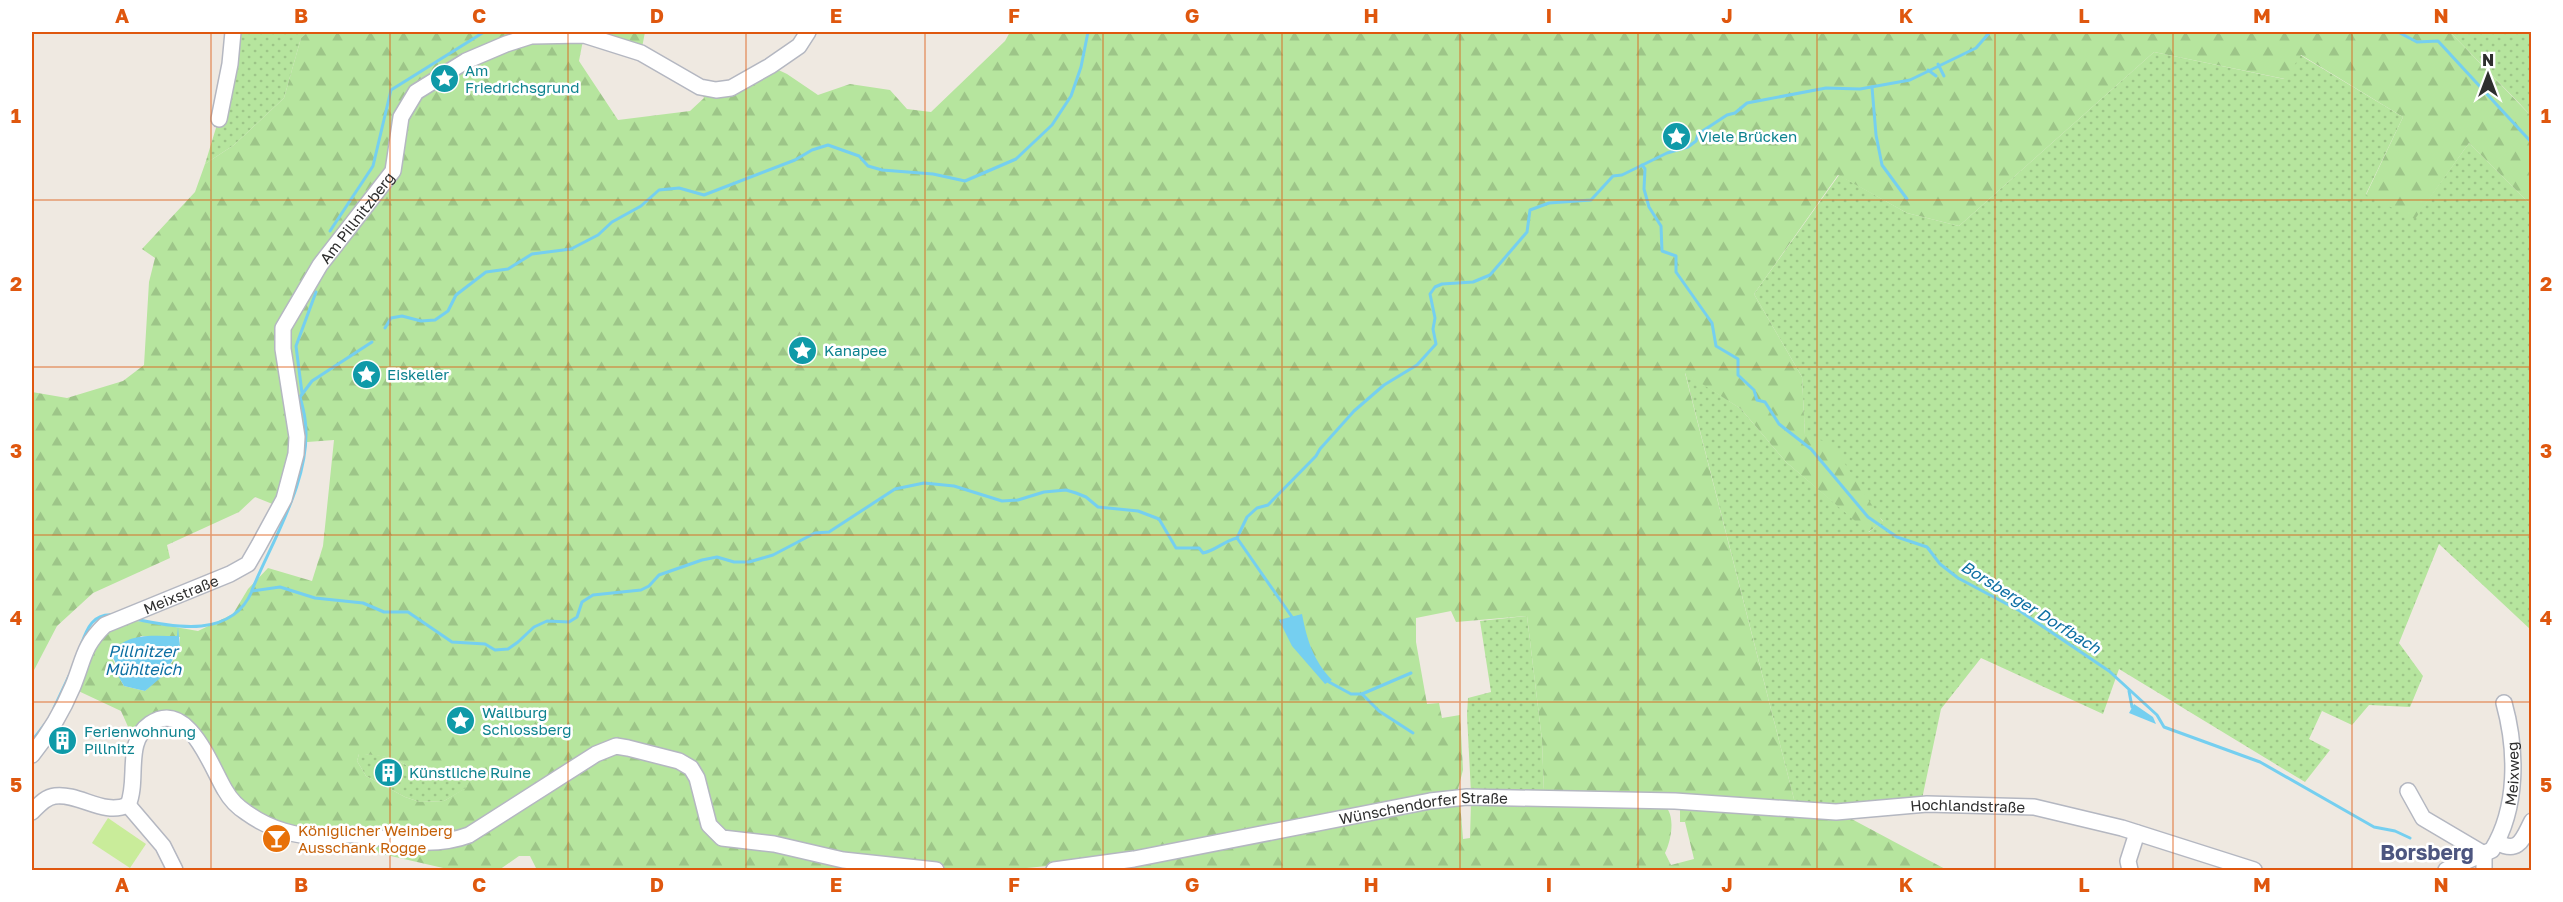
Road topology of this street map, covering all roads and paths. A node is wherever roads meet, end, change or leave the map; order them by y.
1 (233, 32) edge
2 (808, 32) edge
3 (219, 118) dead end
4 (294, 416) joint
5 (2504, 703) dead end
6 (32, 755) edge
7 (2408, 791) dead end
8 (128, 805) junction
9 (1795, 810) joint
10 (32, 812) edge
11 (2532, 821) edge
12 (2137, 833) junction
13 (2497, 842) junction
14 (2484, 854) junction
15 (175, 870) edge
16 (936, 870) edge
17 (1054, 870) edge
18 (2130, 870) edge
19 (2254, 870) edge
20 (2446, 870) edge
21 (2484, 870) edge

1 - 3 street
2 - 4 street, Am Pillnitzberg
4 - 6 street, Meixstraße
5 - 13 street, Meixweg
7 - 14 street
8 - 10 street
8 - 15 street
8 - 16 street
9 - 12 street, Hochlandstraße
9 - 17 street, Wünschendorfer Straße
11 - 13 street, Meixweg
12 - 18 street
12 - 19 street, Hochlandstraße
13 - 14 street, Meixweg
14 - 20 street, Meixweg
14 - 21 street

